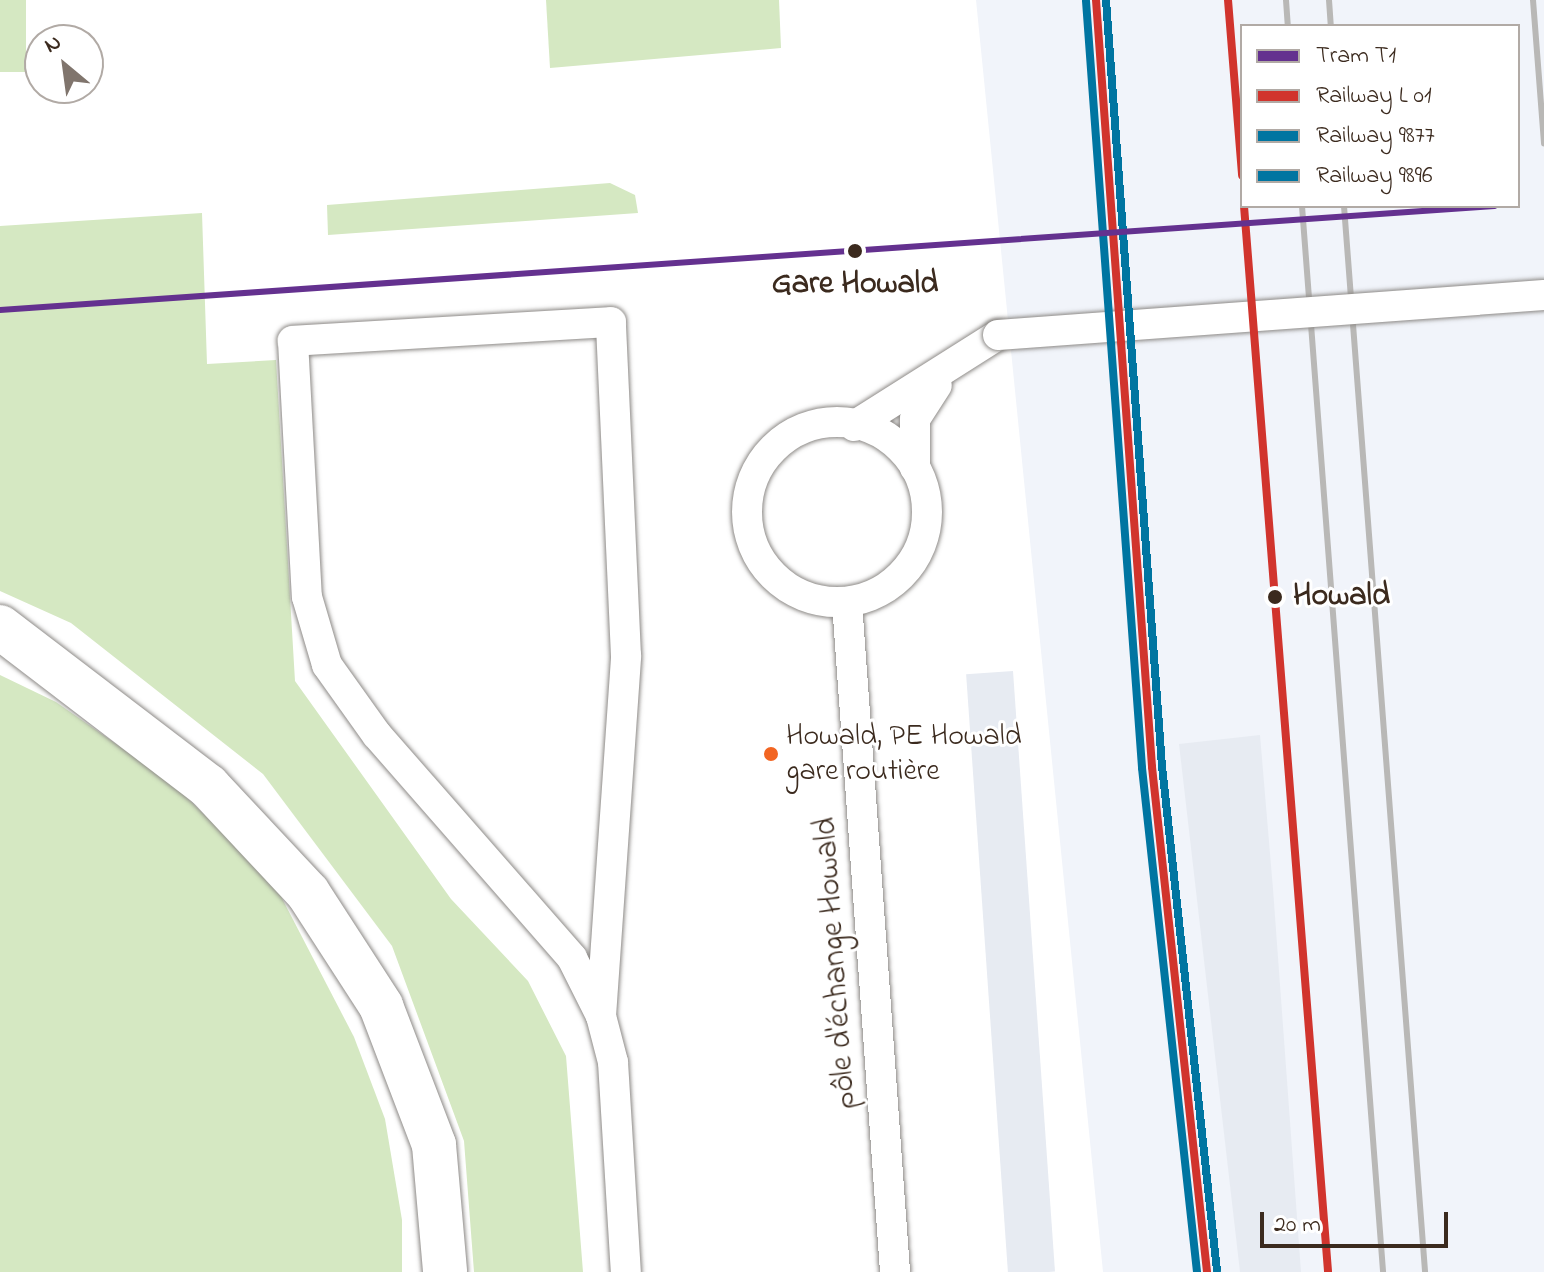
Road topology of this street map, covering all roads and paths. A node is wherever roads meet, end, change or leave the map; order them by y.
1 (1544, 295) edge
2 (944, 375) junction
3 (854, 426) junction
4 (915, 468) junction
5 (847, 602) junction
6 (0, 627) edge
7 (601, 1016) junction
8 (445, 1272) edge
9 (626, 1272) edge
10 (895, 1272) edge

1 - 2 lane, bridge
2 - 3 lane
2 - 4 lane
3 - 4 lane
3 - 5 lane
4 - 5 lane
5 - 10 lane, pôle d'échange Howald
6 - 8 highway
7 - 7 lane
7 - 9 lane

